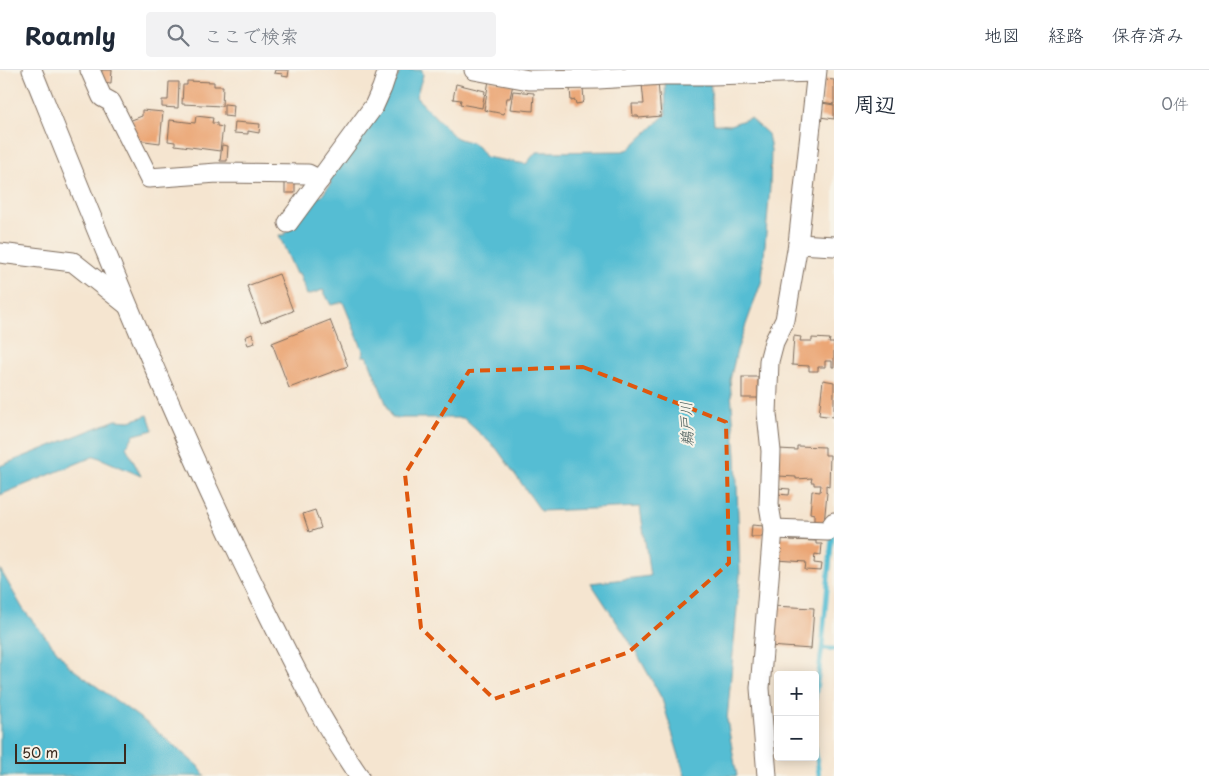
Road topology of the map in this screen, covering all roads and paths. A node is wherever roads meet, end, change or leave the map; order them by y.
1 (32, 70) edge
2 (90, 70) edge
3 (388, 70) edge
4 (485, 71) edge
5 (816, 71) edge
6 (598, 74) edge
7 (530, 75) edge
8 (320, 180) junction
9 (288, 223) dead end
10 (798, 244) junction
11 (834, 246) edge
12 (0, 253) edge
13 (128, 306) junction
14 (834, 522) edge
15 (773, 529) junction
16 (359, 776) edge
17 (767, 776) edge

1 - 13 street
2 - 8 street
3 - 8 street
4 - 7 street
5 - 6 street
5 - 10 street
6 - 7 street
8 - 9 street
10 - 11 street
10 - 15 street
12 - 13 street
13 - 16 street
14 - 15 street
15 - 17 street

